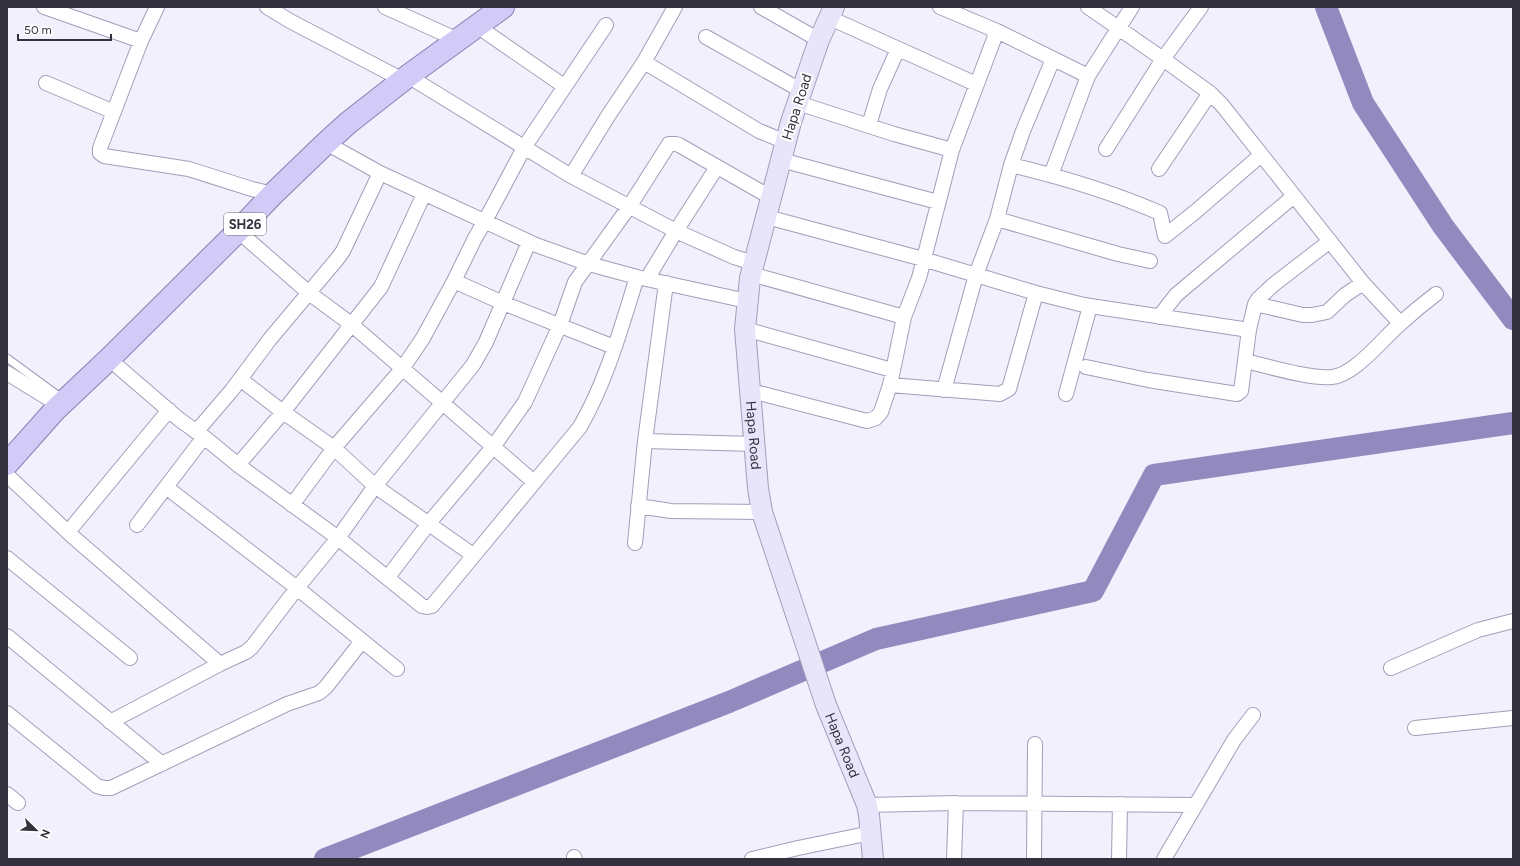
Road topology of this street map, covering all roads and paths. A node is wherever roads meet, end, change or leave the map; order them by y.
1 (44, 7) edge
2 (157, 7) edge
3 (267, 7) edge
4 (385, 7) edge
5 (503, 7) edge
6 (675, 7) edge
7 (761, 7) edge
8 (940, 7) edge
9 (1088, 7) edge
10 (1132, 7) edge
11 (1201, 7) edge
12 (832, 12) edge
13 (606, 25) dead end
14 (477, 26) junction
15 (1119, 28) junction
16 (997, 31) junction
17 (706, 37) dead end
18 (458, 40) junction
19 (819, 40) junction
20 (141, 42) junction
21 (898, 49) junction
22 (1163, 58) junction
23 (1053, 59) junction
24 (644, 62) junction
25 (1088, 76) junction
26 (406, 78) junction
27 (46, 83) dead end
28 (976, 84) junction
29 (564, 86) junction
30 (1210, 93) junction
31 (800, 97) junction
32 (114, 112) junction
33 (869, 125) junction
34 (326, 143) junction
35 (524, 148) junction
36 (1106, 149) dead end
37 (952, 150) junction
38 (784, 151) junction
39 (1261, 155) junction
40 (1011, 165) junction
41 (717, 167) junction
42 (1159, 169) dead end
43 (380, 173) junction
44 (1051, 175) junction
45 (571, 176) junction
46 (273, 194) junction
47 (424, 194) junction
48 (1294, 196) junction
49 (938, 202) junction
50 (629, 206) junction
51 (769, 207) junction
52 (997, 219) junction
53 (485, 222) junction
54 (238, 231) junction
55 (676, 231) junction
56 (1330, 241) junction
57 (529, 242) junction
58 (923, 259) junction
59 (1150, 261) dead end
60 (589, 264) junction
61 (752, 268) junction
62 (976, 275) junction
63 (642, 278) junction
64 (454, 281) junction
65 (666, 283) junction
66 (1363, 283) junction
67 (309, 293) junction
68 (1036, 293) junction
69 (1436, 294) dead end
70 (747, 301) junction
71 (503, 303) junction
72 (1255, 304) junction
73 (1090, 306) junction
74 (904, 317) junction
75 (1158, 317) junction
76 (1400, 323) junction
77 (351, 324) junction
78 (560, 325) junction
79 (745, 329) junction
80 (1249, 330) junction
81 (614, 347) junction
82 (7, 358) edge
83 (109, 359) junction
84 (1245, 361) junction
85 (1086, 367) dead end
86 (402, 369) junction
87 (892, 370) junction
88 (7, 373) edge
89 (240, 379) junction
90 (890, 385) junction
91 (751, 390) junction
92 (944, 390) junction
93 (1066, 394) dead end
94 (62, 403) junction
95 (442, 404) junction
96 (169, 410) junction
97 (282, 412) junction
98 (200, 434) junction
99 (645, 441) junction
100 (755, 444) junction
101 (493, 447) junction
102 (334, 448) junction
103 (7, 464) edge
104 (238, 465) junction
105 (7, 475) edge
106 (534, 482) junction
107 (375, 486) junction
108 (166, 487) junction
109 (292, 505) junction
110 (638, 506) junction
111 (762, 512) junction
112 (429, 524) junction
113 (138, 525) dead end
114 (68, 532) junction
115 (338, 538) junction
116 (634, 543) dead end
117 (473, 555) junction
118 (7, 558) edge
119 (388, 577) junction
120 (297, 588) junction
121 (1513, 621) edge
122 (7, 636) edge
123 (362, 641) junction
124 (130, 658) dead end
125 (220, 664) junction
126 (1391, 668) dead end
127 (397, 669) dead end
128 (7, 713) edge
129 (1253, 715) dead end
130 (1513, 718) edge
131 (110, 722) junction
132 (1415, 728) dead end
133 (1035, 744) dead end
134 (162, 764) junction
135 (7, 794) edge
136 (18, 803) dead end
137 (956, 803) junction
138 (1035, 804) junction
139 (1120, 804) junction
140 (866, 805) junction
141 (1196, 805) junction
142 (871, 833) junction
143 (752, 859) edge
144 (873, 859) edge
145 (954, 859) edge
146 (1034, 859) edge
147 (1119, 859) edge
148 (1164, 859) edge

1 - 20 street
2 - 20 street
3 - 26 street
4 - 18 street
5 - 14 main road, SH26
6 - 24 street
7 - 19 street
8 - 16 street
9 - 15 street
10 - 15 street
11 - 22 street
12 - 19 street, Hapa Road
12 - 21 street
13 - 29 street
14 - 18 main road, SH26
14 - 29 street
15 - 22 street
15 - 25 street
16 - 23 street
16 - 28 street
17 - 31 street
18 - 26 main road, SH26
19 - 31 street, Hapa Road
20 - 32 street
21 - 28 street
21 - 33 street
22 - 30 street
22 - 36 street
23 - 25 street
23 - 40 street
24 - 38 street
24 - 45 street
25 - 44 street
26 - 34 main road, SH26
26 - 35 street
27 - 32 street
28 - 37 street
29 - 35 street
30 - 39 street
30 - 42 street
31 - 33 street
31 - 38 street, Hapa Road
32 - 46 street
33 - 37 street
34 - 43 street
34 - 46 main road, SH26
35 - 45 street
35 - 53 street
37 - 49 street
38 - 49 street
38 - 51 street, Hapa Road
39 - 44 street
39 - 48 street
40 - 44 street
40 - 52 street
41 - 50 street
41 - 51 street
41 - 55 street
43 - 47 street
43 - 67 street
45 - 50 street
46 - 54 main road, SH26
47 - 53 street
47 - 77 street
48 - 56 street
48 - 75 street
49 - 58 street
50 - 55 street
50 - 60 street
51 - 58 street
51 - 61 street, Hapa Road
52 - 59 street
52 - 62 street
53 - 57 street
53 - 64 street
54 - 67 street
54 - 83 main road, SH26
55 - 61 street
55 - 63 street
56 - 66 street
56 - 72 street
57 - 60 street
57 - 71 street
58 - 62 street
58 - 74 street
60 - 63 street
60 - 78 street
61 - 70 street, Hapa Road
61 - 74 street
62 - 68 street
62 - 92 street
63 - 65 street
63 - 81 street
64 - 71 street
64 - 86 street
65 - 70 street
65 - 99 street
66 - 72 street
66 - 76 street
67 - 77 street
67 - 89 street
68 - 73 street
68 - 92 street
69 - 76 street
70 - 79 street, Hapa Road
71 - 78 street
71 - 95 street
72 - 80 street
73 - 75 street
73 - 93 street
74 - 87 street
75 - 80 street
76 - 84 street
77 - 86 street
77 - 97 street
78 - 81 street
78 - 101 street
79 - 87 street
79 - 91 street, Hapa Road
80 - 84 street
81 - 106 street
82 - 94 lane
83 - 94 main road, SH26
83 - 96 street
84 - 85 street
86 - 95 street
86 - 102 street
87 - 90 street
88 - 94 street
89 - 97 street
89 - 98 street
90 - 91 street
90 - 92 street
91 - 100 street, Hapa Road
94 - 103 main road, SH26
95 - 101 street
95 - 107 street
96 - 98 street
96 - 114 street
97 - 102 street
97 - 104 street
98 - 104 street
98 - 108 street
99 - 100 street
99 - 110 street
100 - 111 street, Hapa Road
101 - 106 street
101 - 112 street
102 - 107 street
102 - 109 street
104 - 109 street
105 - 114 street
106 - 117 street
107 - 112 street
107 - 115 street
108 - 113 street
108 - 120 street
109 - 115 street
110 - 111 street
110 - 116 street
111 - 140 street, Hapa Road
112 - 117 street
112 - 119 street
114 - 125 street
115 - 119 street
115 - 120 street
117 - 119 street
118 - 124 street
120 - 123 street
120 - 125 street
121 - 126 street
122 - 131 street
123 - 127 street
123 - 134 street
125 - 131 street
128 - 134 street
129 - 141 street
130 - 132 street
131 - 134 street
133 - 138 street
135 - 136 street
137 - 138 street
137 - 140 street
137 - 145 street
138 - 139 street
138 - 146 street
139 - 141 street
139 - 147 street
140 - 142 street, Hapa Road
141 - 148 street
142 - 143 street
142 - 144 street, Hapa Road

